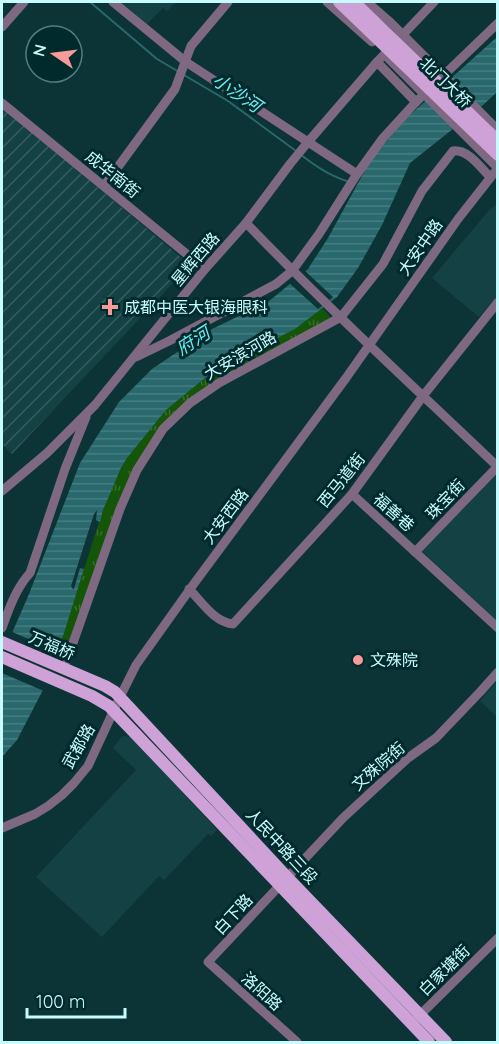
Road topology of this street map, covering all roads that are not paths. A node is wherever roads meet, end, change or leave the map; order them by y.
1 (24, 2) edge
2 (113, 2) edge
3 (228, 2) edge
4 (327, 2) edge
5 (339, 2) edge
6 (354, 2) edge
7 (367, 2) edge
8 (434, 2) edge
9 (498, 23) edge
10 (2, 27) edge
11 (376, 28) junction
12 (377, 62) junction
13 (185, 64) junction
14 (416, 102) junction
15 (2, 103) edge
16 (498, 130) edge
17 (498, 141) edge
18 (306, 145) junction
19 (498, 155) edge
20 (498, 168) edge
21 (490, 177) junction
22 (353, 180) junction
23 (104, 186) junction
24 (246, 223) junction
25 (205, 269) junction
26 (294, 274) junction
27 (498, 302) edge
28 (341, 317) junction
29 (370, 345) junction
30 (132, 358) junction
31 (423, 396) junction
32 (88, 412) junction
33 (497, 466) edge
34 (2, 491) edge
35 (352, 494) junction
36 (415, 552) junction
37 (189, 589) junction
38 (2, 628) edge
39 (498, 628) edge
40 (2, 642) edge
41 (2, 657) edge
42 (67, 660) dead end
43 (498, 672) edge
44 (89, 679) joint
45 (85, 694) joint
46 (120, 696) junction
47 (114, 711) junction
48 (2, 828) edge
49 (283, 881) junction
50 (498, 938) edge
51 (208, 962) joint
52 (415, 1020) junction
53 (297, 1042) edge
54 (429, 1042) edge
55 (446, 1042) edge

1 - 10 street
2 - 13 street
3 - 13 street
4 - 11 street
5 - 11 main road
6 - 11 main road
7 - 11 street
8 - 12 street, 星辉西路
9 - 14 street
11 - 16 street
11 - 17 main road, 北门大桥
11 - 19 main road, 北门大桥
11 - 20 street
12 - 14 street
12 - 18 street, 星辉西路
13 - 18 street
13 - 23 street
14 - 22 street
15 - 23 street, 成华南街
18 - 22 street
18 - 24 street, 星辉西路
20 - 21 street, 大安中路
21 - 28 street, 大安滨河路
21 - 29 street, 大安中路
22 - 26 street
23 - 25 street, 成华南街
24 - 25 street, 星辉西路
24 - 26 street
25 - 30 street, 星辉西路
26 - 28 street
26 - 30 street
27 - 31 street, 西马道街
28 - 29 street
28 - 42 street, 大安滨河路
29 - 31 street
29 - 37 street, 大安西路
30 - 32 street, 星辉西路
31 - 33 street
31 - 35 street, 西马道街
32 - 34 street, 星辉西路
32 - 38 street
33 - 36 street, 珠宝街
35 - 36 street, 福善巷
35 - 37 street, 西马道街
36 - 39 street, 福善巷
37 - 46 street, 大安西路
40 - 44 main road, 万福桥
41 - 45 main road, 万福桥
43 - 49 street, 文殊院街
44 - 46 main road, 人民中路三段
45 - 47 main road, 人民中路三段
46 - 47 street, 大安西路
46 - 49 main road, 人民中路三段
47 - 48 street, 武都路
47 - 49 main road, 人民中路三段
49 - 51 street, 白下路
49 - 52 main road, 人民中路三段
50 - 52 street, 白家塘街
51 - 53 street, 洛阳路
52 - 54 main road, 人民中路三段
52 - 55 main road, 人民中路三段

